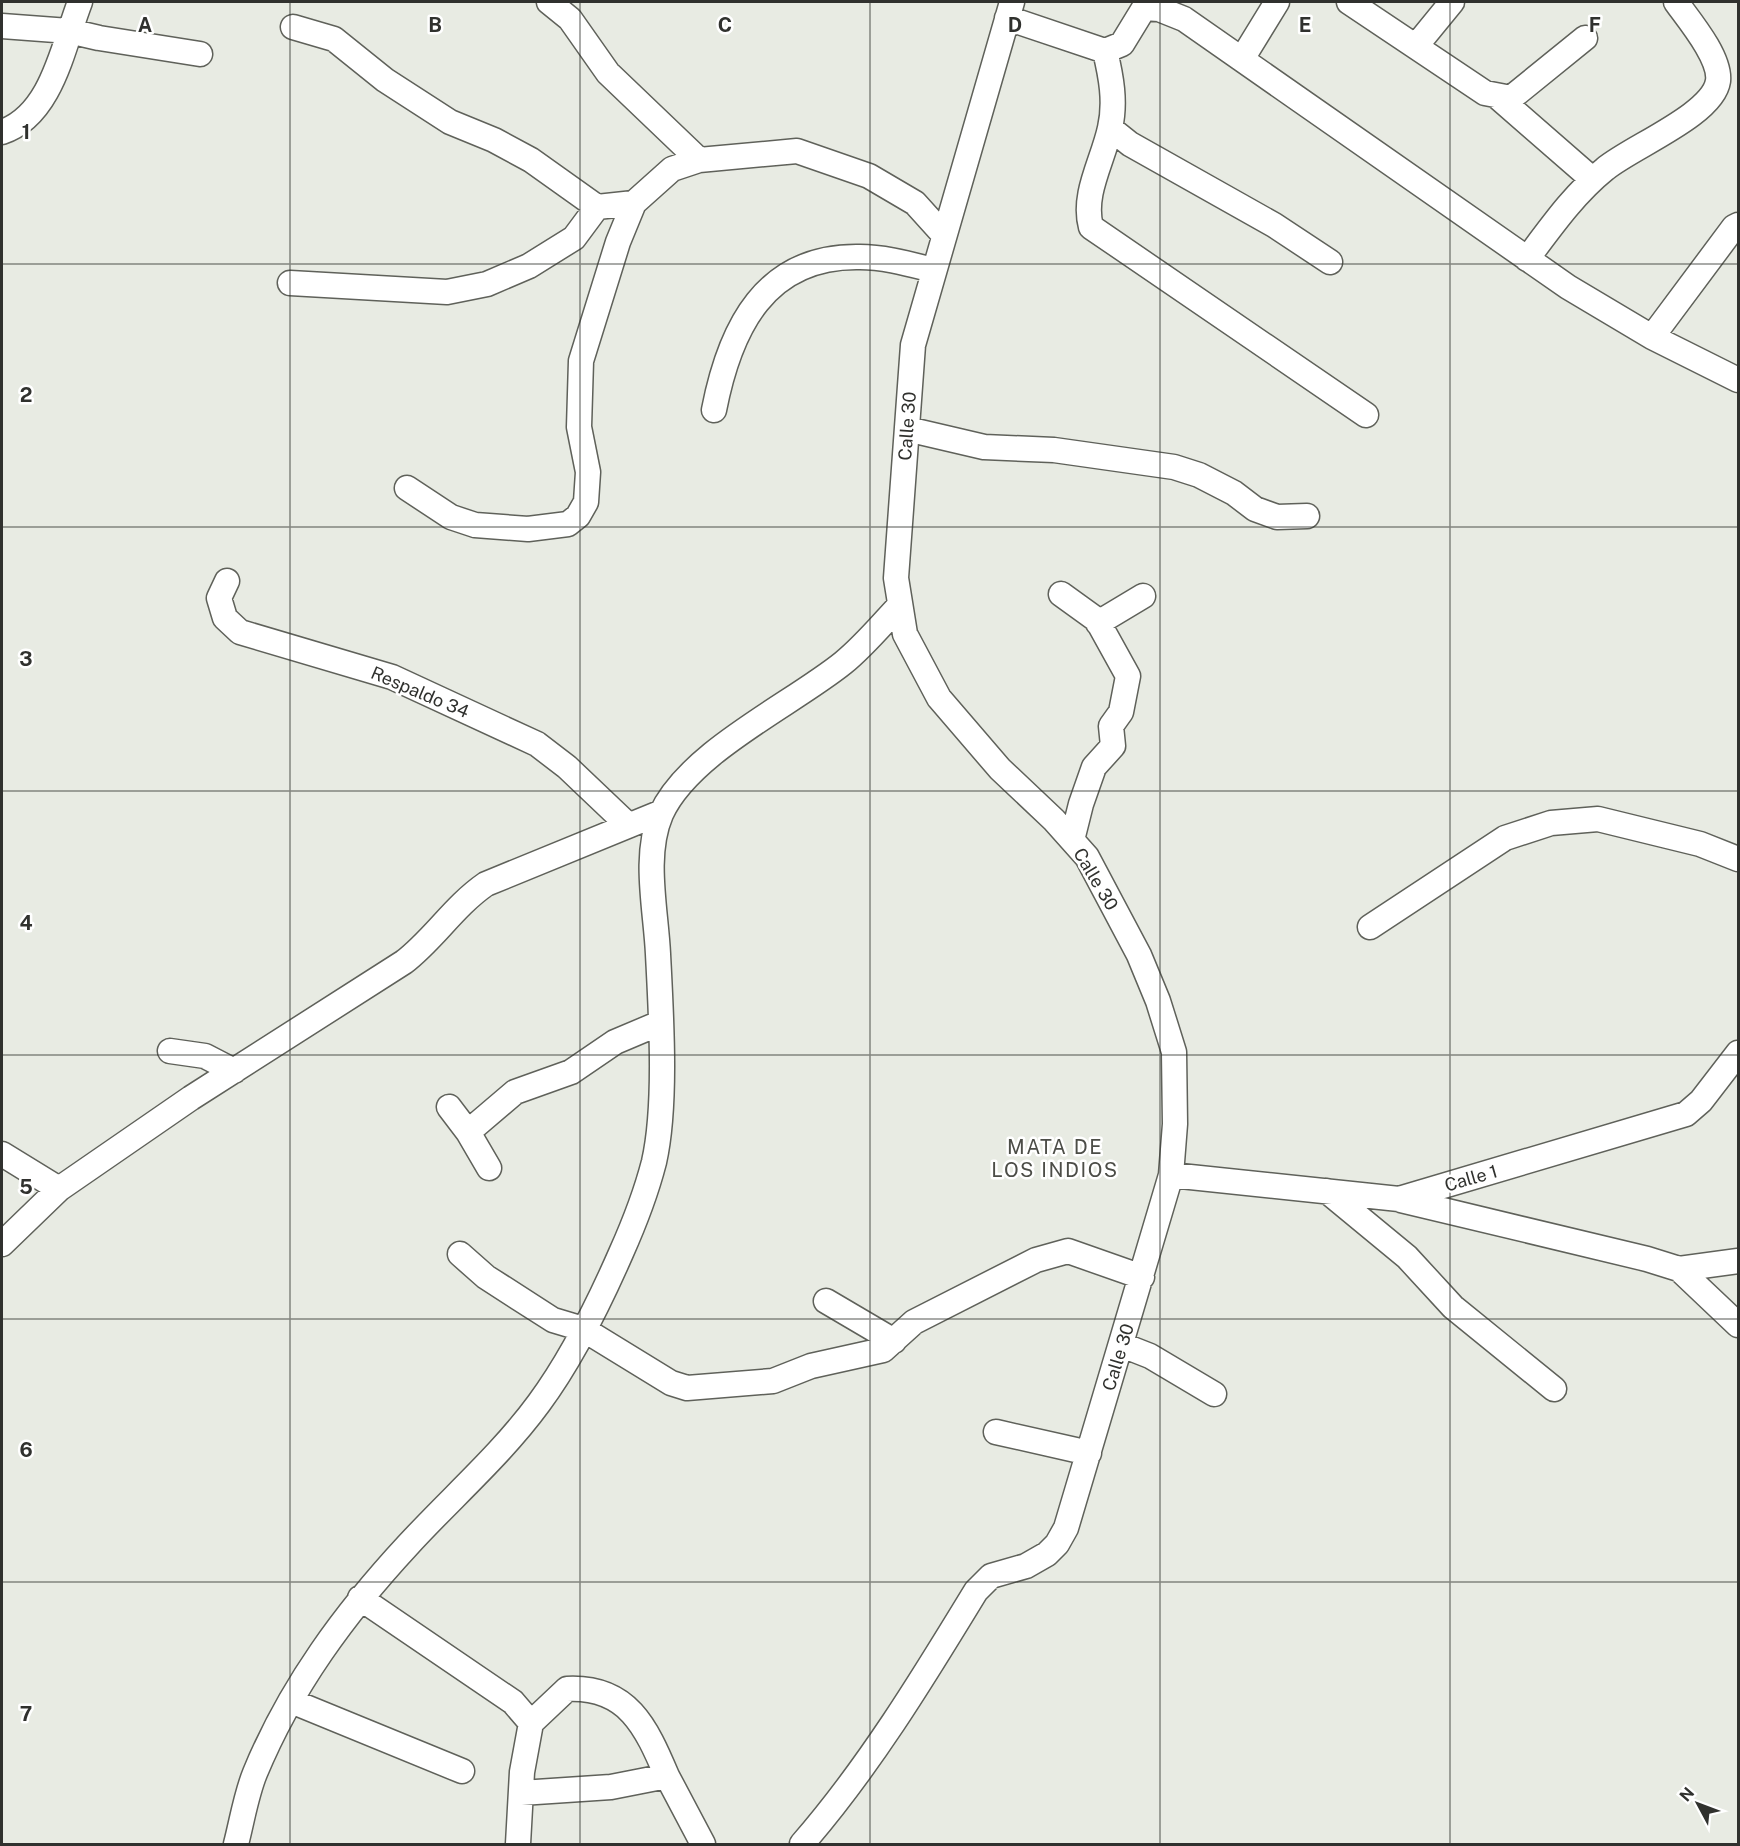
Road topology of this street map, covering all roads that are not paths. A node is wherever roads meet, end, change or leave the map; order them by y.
1 (80, 2) edge
2 (549, 2) edge
3 (1277, 2) edge
4 (1349, 2) edge
5 (1452, 2) edge
6 (1676, 2) edge
7 (1148, 4) edge
8 (1010, 10) edge
9 (2, 26) edge
10 (293, 27) dead end
11 (69, 31) junction
12 (1586, 38) dead end
13 (1416, 45) junction
14 (1105, 51) junction
15 (200, 54) dead end
16 (1242, 59) junction
17 (1499, 98) junction
18 (1110, 128) junction
19 (2, 132) edge
20 (699, 160) junction
21 (1592, 179) junction
22 (634, 203) junction
23 (597, 207) junction
24 (1738, 225) edge
25 (943, 234) junction
26 (1527, 259) junction
27 (1329, 262) dead end
28 (933, 270) junction
29 (290, 283) dead end
30 (1652, 337) junction
31 (1738, 381) edge
32 (714, 410) dead end
33 (1366, 415) dead end
34 (907, 429) junction
35 (407, 488) dead end
36 (1307, 516) dead end
37 (228, 581) dead end
38 (1062, 594) dead end
39 (1143, 596) dead end
40 (900, 605) junction
41 (1098, 624) junction
42 (662, 812) junction
43 (628, 825) junction
44 (1072, 840) junction
45 (1738, 859) edge
46 (1370, 927) dead end
47 (660, 1023) junction
48 (170, 1051) dead end
49 (1738, 1053) edge
50 (234, 1071) junction
51 (449, 1107) dead end
52 (468, 1132) junction
53 (2, 1154) edge
54 (489, 1168) dead end
55 (1171, 1175) junction
56 (59, 1190) junction
57 (1327, 1191) junction
58 (1399, 1199) junction
59 (2, 1244) edge
60 (460, 1254) dead end
61 (1738, 1261) edge
62 (1679, 1269) junction
63 (1142, 1277) junction
64 (826, 1301) dead end
65 (1738, 1325) edge
66 (583, 1329) junction
67 (894, 1341) junction
68 (1122, 1345) junction
69 (1554, 1389) dead end
70 (1214, 1394) dead end
71 (996, 1432) dead end
72 (1089, 1453) junction
73 (360, 1598) junction
74 (291, 1701) junction
75 (531, 1724) junction
76 (462, 1771) dead end
77 (667, 1776) junction
78 (521, 1793) junction
79 (237, 1845) edge
80 (518, 1845) edge
81 (703, 1845) edge
82 (802, 1845) edge

1 - 11 street
2 - 20 street
3 - 16 street
4 - 13 street
5 - 13 street
6 - 21 street
7 - 14 street
7 - 16 street
8 - 14 street
8 - 25 street, Calle 30
9 - 11 street
10 - 23 street
11 - 15 street
11 - 19 street
12 - 17 street
13 - 17 street
14 - 18 street
16 - 26 street
17 - 21 street
18 - 27 street
18 - 33 street
20 - 22 street
20 - 25 street
21 - 26 street
22 - 23 street
22 - 35 street
23 - 29 street
24 - 30 street
25 - 28 street, Calle 30
26 - 30 street
28 - 32 street
28 - 34 street, Calle 30
30 - 31 street
34 - 36 street
34 - 40 street, Calle 30
37 - 43 street, Respaldo 34
38 - 41 street
39 - 41 street
40 - 42 street
40 - 44 street, Calle 30
41 - 44 street
42 - 43 street
42 - 47 street
43 - 50 street
44 - 55 street, Calle 30
45 - 46 street
47 - 52 street
47 - 66 street
48 - 50 street
49 - 58 street, Calle 1
50 - 56 street
51 - 52 street
52 - 54 street
53 - 56 street
55 - 57 street, Calle 1
55 - 63 street, Calle 30
56 - 59 street
57 - 58 street, Calle 1
57 - 69 street
58 - 62 street
60 - 66 street
61 - 62 street
62 - 65 street
63 - 67 street
63 - 68 street, Calle 30
64 - 67 street
66 - 67 street
66 - 73 street
68 - 70 street
68 - 72 street, Calle 30
71 - 72 street
72 - 82 street, Calle 30
73 - 74 street
73 - 75 street
74 - 76 street
74 - 79 street
75 - 77 street
75 - 78 street
77 - 78 street
77 - 81 street
78 - 80 street

